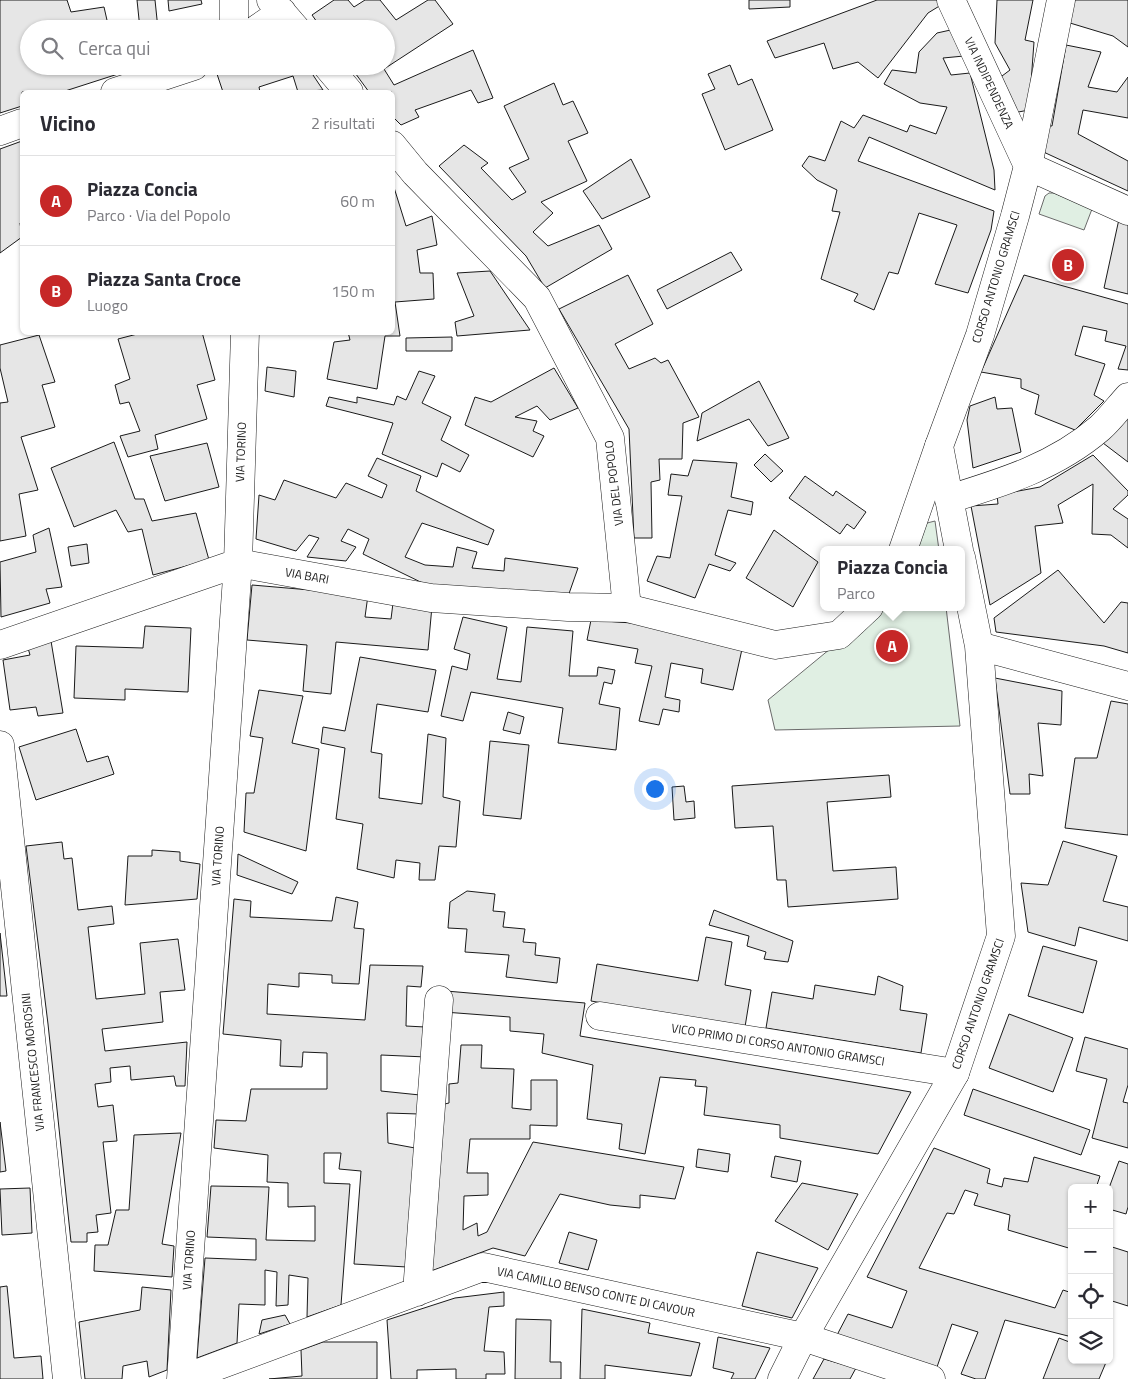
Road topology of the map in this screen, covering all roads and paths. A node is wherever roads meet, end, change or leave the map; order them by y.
1 (234, 0) edge
2 (951, 0) edge
3 (1061, 0) edge
4 (234, 20) edge
5 (167, 75) edge
6 (335, 75) edge
7 (121, 90) edge
8 (347, 90) edge
9 (20, 124) edge
10 (0, 131) edge
11 (395, 149) edge
12 (1028, 166) junction
13 (1128, 211) edge
14 (245, 335) edge
15 (1128, 397) edge
16 (939, 446) junction
17 (949, 499) junction
18 (904, 546) edge
19 (958, 546) edge
20 (238, 563) junction
21 (965, 577) edge
22 (627, 608) junction
23 (865, 611) edge
24 (0, 645) edge
25 (979, 646) junction
26 (1128, 686) edge
27 (0, 745) edge
28 (439, 1000) dead end
29 (600, 1016) dead end
30 (955, 1073) junction
31 (418, 1292) junction
32 (803, 1337) junction
33 (67, 1379) edge
34 (182, 1379) edge
35 (782, 1379) edge
36 (931, 1379) edge

1 - 4 street
2 - 12 street, VIA INDIPENDENZA
3 - 12 street, CORSO ANTONIO GRAMSCI
5 - 7 street
6 - 8 street
9 - 10 street
11 - 22 street, VIA DEL POPOLO
12 - 13 street
12 - 16 street, CORSO ANTONIO GRAMSCI
14 - 20 street, VIA TORINO
15 - 17 street
16 - 17 street
16 - 18 street
17 - 19 street
20 - 22 street, VIA BARI
20 - 24 street, VIA BARI
20 - 34 street, VIA TORINO
21 - 25 street, CORSO ANTONIO GRAMSCI
22 - 23 street
25 - 26 street
25 - 30 street, CORSO ANTONIO GRAMSCI
27 - 33 street, VIA FRANCESCO MOROSINI
28 - 31 street
29 - 30 street, VICO PRIMO DI CORSO ANTONIO GRAMSCI
30 - 32 street, CORSO ANTONIO GRAMSCI
31 - 32 street, VIA CAMILLO BENSO CONTE DI CAVOUR
31 - 34 street, VIA CAMILLO BENSO CONTE DI CAVOUR
32 - 35 street, CORSO ANTONIO GRAMSCI
32 - 36 street, VIA CAMILLO BENSO CONTE DI CAVOUR

